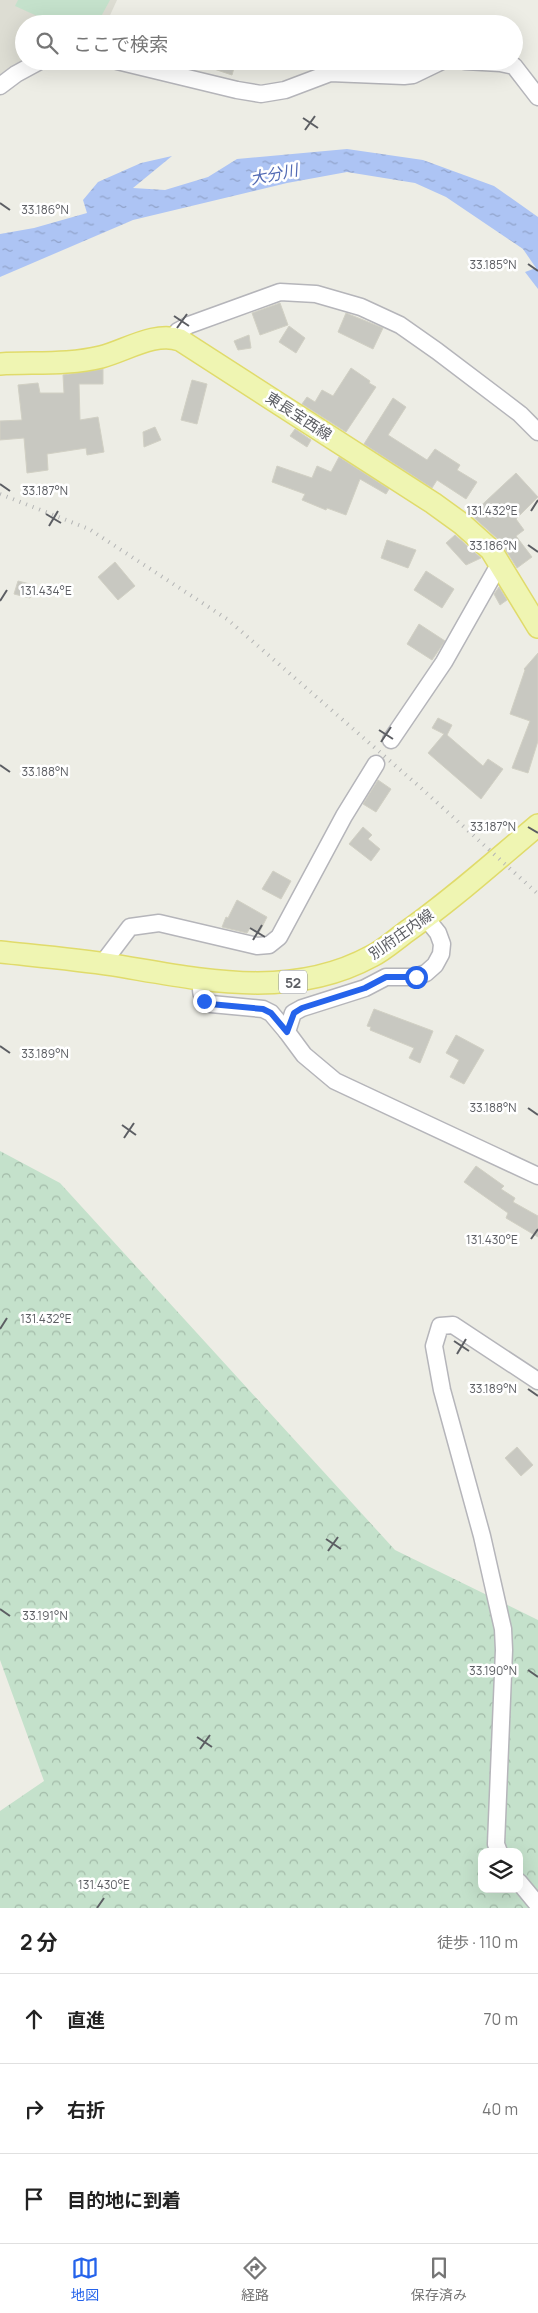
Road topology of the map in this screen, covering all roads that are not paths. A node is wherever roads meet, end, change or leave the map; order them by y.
1 (23, 70) edge
2 (154, 70) edge
3 (423, 70) edge
4 (517, 70) edge
5 (0, 86) edge
6 (538, 96) edge
7 (173, 337) junction
8 (0, 364) edge
9 (538, 432) edge
10 (500, 563) junction
11 (538, 627) edge
12 (391, 740) dead end
13 (376, 764) dead end
14 (538, 825) edge
15 (426, 918) junction
16 (0, 952) edge
17 (102, 964) junction
18 (201, 979) junction
19 (287, 1032) junction
20 (538, 1176) edge
21 (538, 1380) edge
22 (498, 1848) edge
23 (523, 1887) edge
24 (538, 1905) edge

1 - 5 street
2 - 3 street
4 - 6 street
7 - 8 main road
7 - 9 street
7 - 10 main road, 東長宝西線
10 - 11 main road, 東長宝西線
10 - 12 street
13 - 17 street
14 - 15 main road, 別府庄内線 / 52
15 - 18 main road, 別府庄内線 / 52
15 - 19 street
16 - 17 main road, 別府庄内線 / 52
17 - 18 main road, 別府庄内線 / 52
18 - 19 street
19 - 20 street
21 - 22 street
23 - 24 street

